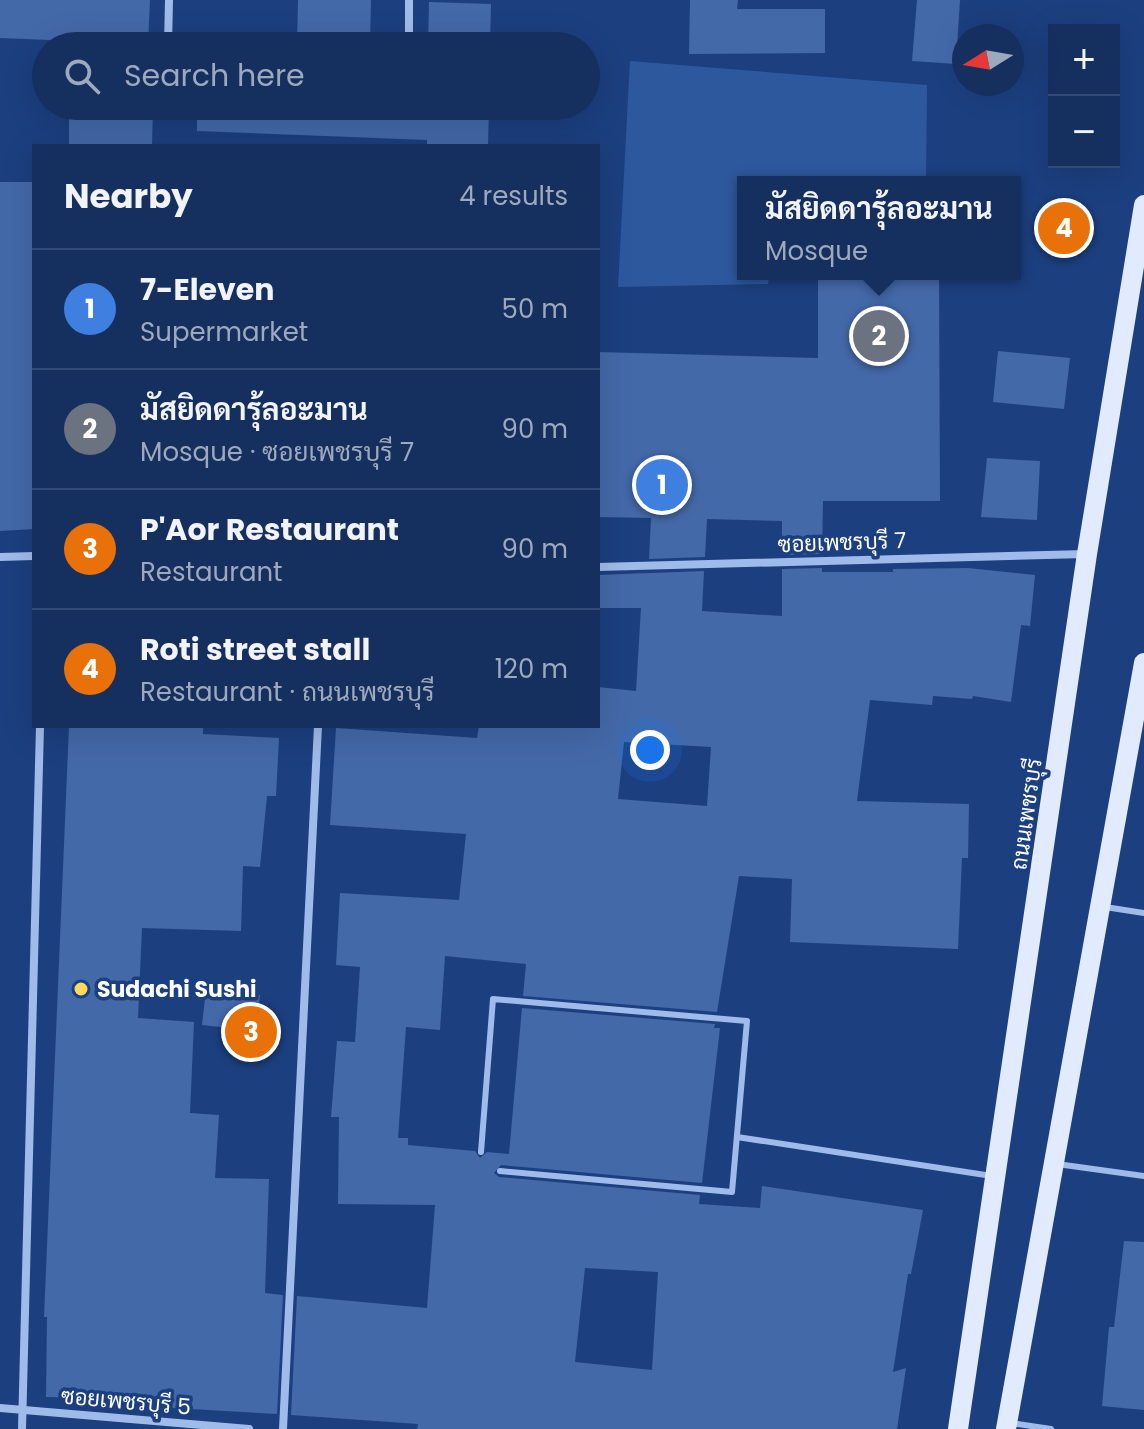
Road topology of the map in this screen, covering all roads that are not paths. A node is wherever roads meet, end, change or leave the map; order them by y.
1 (169, 0) edge
2 (409, 0) edge
3 (168, 32) edge
4 (409, 32) edge
5 (1144, 205) edge
6 (1087, 554) junction
7 (32, 556) edge
8 (0, 557) edge
9 (600, 567) edge
10 (1144, 663) edge
11 (40, 728) edge
12 (318, 728) edge
13 (1098, 906) junction
14 (1144, 913) edge
15 (737, 1137) junction
16 (481, 1152) dead end
17 (1053, 1163) junction
18 (500, 1171) dead end
19 (996, 1176) junction
20 (1144, 1176) edge
21 (0, 1408) edge
22 (23, 1410) junction
23 (1007, 1426) edge
24 (22, 1429) edge
25 (249, 1429) edge
26 (283, 1429) edge
27 (958, 1429) edge
28 (1051, 1429) edge

1 - 3 street
2 - 4 street
5 - 6 main road, ถนนเพชรบุรี
6 - 9 street, ซอยเพชรบุรี 7
6 - 19 main road, ถนนเพชรบุรี
7 - 8 street
10 - 13 main road
11 - 22 street
12 - 26 street
13 - 14 lane
13 - 17 main road
15 - 16 lane
15 - 18 lane
15 - 19 lane
17 - 20 lane
17 - 23 main road
19 - 27 main road, ถนนเพชรบุรี
21 - 22 street, ซอยเพชรบุรี 5
22 - 24 street
22 - 25 street, ซอยเพชรบุรี 5
23 - 28 lane

